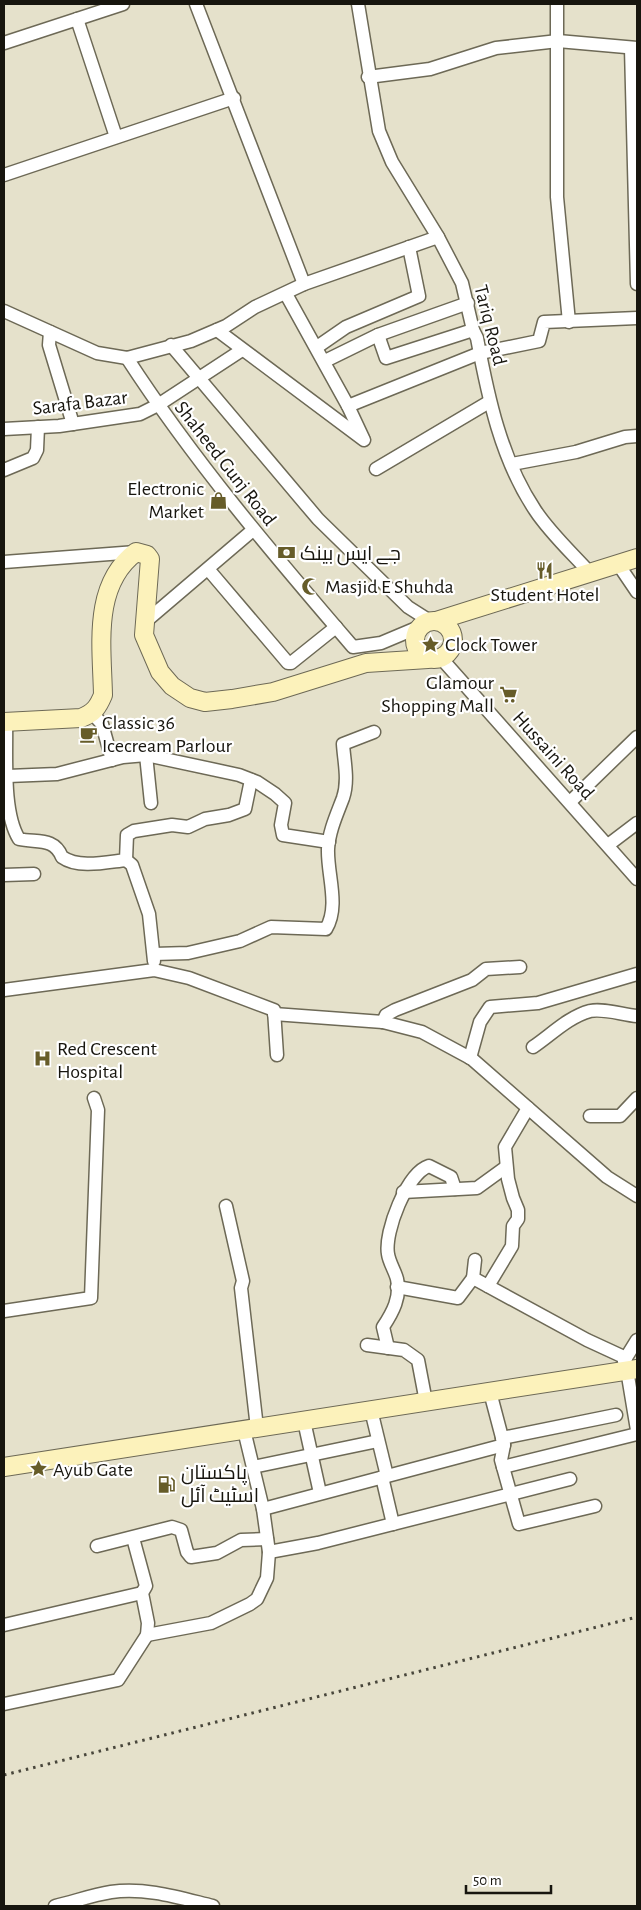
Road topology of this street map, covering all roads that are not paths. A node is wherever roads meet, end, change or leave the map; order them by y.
1 (123, 4) edge
2 (196, 4) edge
3 (358, 4) edge
4 (557, 4) edge
5 (77, 19) junction
6 (558, 41) junction
7 (4, 43) edge
8 (634, 48) edge
9 (368, 77) junction
10 (234, 98) junction
11 (116, 137) junction
12 (4, 175) edge
13 (438, 237) junction
14 (409, 247) junction
15 (304, 284) junction
16 (637, 284) edge
17 (286, 294) junction
18 (468, 303) junction
19 (4, 310) edge
20 (637, 318) edge
21 (569, 322) junction
22 (217, 330) junction
23 (473, 330) junction
24 (50, 332) junction
25 (378, 335) junction
26 (171, 345) junction
27 (317, 347) junction
28 (242, 350) junction
29 (480, 353) junction
30 (127, 358) junction
31 (325, 361) junction
32 (198, 377) junction
33 (489, 402) junction
34 (158, 406) junction
35 (348, 406) junction
36 (73, 424) junction
37 (38, 427) junction
38 (4, 429) edge
39 (637, 436) edge
40 (512, 464) junction
41 (376, 469) dead end
42 (4, 470) edge
43 (253, 530) junction
44 (136, 552) junction
45 (637, 558) edge
46 (4, 562) edge
47 (618, 564) junction
48 (208, 569) junction
49 (590, 573) junction
50 (637, 592) edge
51 (146, 622) junction
52 (428, 623) junction
53 (336, 627) junction
54 (353, 647) junction
55 (435, 658) junction
56 (366, 664) junction
57 (92, 714) junction
58 (5, 722) edge
59 (374, 732) dead end
60 (637, 737) edge
61 (146, 756) junction
62 (112, 760) junction
63 (8, 776) junction
64 (251, 780) junction
65 (570, 802) junction
66 (151, 803) dead end
67 (637, 823) edge
68 (329, 842) junction
69 (608, 845) junction
70 (126, 860) junction
71 (4, 874) edge
72 (34, 874) dead end
73 (637, 879) edge
74 (154, 954) junction
75 (520, 967) dead end
76 (154, 970) junction
77 (637, 974) edge
78 (4, 990) edge
79 (274, 1014) junction
80 (637, 1016) edge
81 (383, 1022) junction
82 (533, 1047) dead end
83 (277, 1055) dead end
84 (470, 1058) junction
85 (94, 1098) dead end
86 (637, 1098) edge
87 (528, 1108) junction
88 (590, 1116) dead end
89 (506, 1167) junction
90 (455, 1189) junction
91 (403, 1192) junction
92 (637, 1196) edge
93 (226, 1206) dead end
94 (475, 1260) dead end
95 (473, 1278) junction
96 (398, 1286) junction
97 (488, 1286) junction
98 (4, 1312) edge
99 (637, 1340) edge
100 (367, 1345) dead end
101 (388, 1348) junction
102 (630, 1366) edge
103 (490, 1392) junction
104 (426, 1402) junction
105 (371, 1410) junction
106 (616, 1415) dead end
107 (304, 1421) junction
108 (251, 1429) junction
109 (637, 1432) edge
110 (378, 1441) junction
111 (503, 1442) junction
112 (312, 1454) junction
113 (4, 1467) edge
114 (253, 1467) junction
115 (503, 1467) junction
116 (384, 1476) junction
117 (570, 1479) dead end
118 (320, 1493) junction
119 (511, 1494) junction
120 (595, 1506) dead end
121 (263, 1509) junction
122 (393, 1524) junction
123 (133, 1538) junction
124 (97, 1546) dead end
125 (268, 1546) junction
126 (142, 1593) junction
127 (4, 1624) edge
128 (147, 1635) junction
129 (4, 1704) edge
130 (71, 1904) edge
131 (55, 1906) edge
132 (213, 1906) edge

1 - 5 street
2 - 10 street
3 - 9 street, Tariq Road
4 - 6 street
5 - 7 street
5 - 11 street
6 - 8 street
6 - 9 street
6 - 21 street
8 - 16 street
9 - 13 street, Tariq Road
10 - 11 street
10 - 15 street
11 - 12 street
13 - 14 street
13 - 18 street, Tariq Road
14 - 15 street
14 - 27 street
15 - 17 street
17 - 22 street
17 - 27 street
18 - 23 street, Tariq Road
18 - 25 street
19 - 24 street
20 - 21 street
21 - 29 street
22 - 26 street
22 - 28 street
23 - 25 street
23 - 29 street, Tariq Road
24 - 30 street
24 - 36 street
25 - 31 street
26 - 30 street
26 - 32 street
27 - 31 street
28 - 32 street, Sarafa Bazar
28 - 35 street
29 - 33 street, Tariq Road
29 - 35 street
30 - 34 street, Shaheed Gunj Road
31 - 35 street
32 - 34 street, Sarafa Bazar
32 - 52 street
33 - 40 street, Tariq Road
33 - 41 street
34 - 36 street, Sarafa Bazar
34 - 43 street, Shaheed Gunj Road
36 - 37 street, Sarafa Bazar
37 - 38 street, Sarafa Bazar
37 - 42 street
39 - 40 street
40 - 49 street, Tariq Road
43 - 48 street
43 - 53 street, Shaheed Gunj Road
44 - 46 street
44 - 51 street
44 - 57 street
45 - 47 street
47 - 49 street
47 - 50 street
48 - 51 street
48 - 53 street
49 - 52 street
51 - 56 street
52 - 54 street
52 - 55 street
52 - 55 street
53 - 54 street, Shaheed Gunj Road
54 - 56 street, Shaheed Gunj Road
55 - 56 street
55 - 65 street, Hussaini Road
57 - 58 street
57 - 62 street
58 - 63 street
59 - 68 street
60 - 65 street
61 - 62 street
61 - 64 street
61 - 66 street
62 - 63 street
63 - 70 street
64 - 68 street
64 - 70 street
65 - 69 street, Hussaini Road
67 - 69 street
68 - 74 street
69 - 73 street, Hussaini Road
70 - 74 street
71 - 72 street
74 - 76 street
75 - 81 street
76 - 78 street
76 - 79 street
77 - 84 street
79 - 81 street
79 - 83 street
80 - 82 street
81 - 84 street
84 - 87 street
85 - 98 street
86 - 88 street
87 - 89 street
87 - 92 street
89 - 90 street
89 - 97 street
90 - 91 street
90 - 91 street
91 - 96 street
93 - 108 street
94 - 95 street
95 - 96 street
95 - 97 street
96 - 101 street
97 - 102 street
99 - 102 street
100 - 101 street
101 - 104 street
102 - 103 street
102 - 109 street
103 - 104 street
103 - 111 street
104 - 105 street
105 - 107 street
105 - 110 street
106 - 111 street
107 - 108 street
107 - 112 street
108 - 113 street
108 - 114 street
109 - 115 street
110 - 112 street
110 - 116 street
111 - 115 street
111 - 116 street
112 - 114 street
112 - 118 street
114 - 121 street
115 - 119 street
116 - 118 street
116 - 122 street
117 - 119 street
118 - 121 street
119 - 120 street
119 - 122 street
121 - 125 street
122 - 125 street
123 - 124 street
123 - 125 street
123 - 126 street
125 - 128 street
126 - 127 street
126 - 128 street
128 - 129 street
130 - 131 street
130 - 132 street

